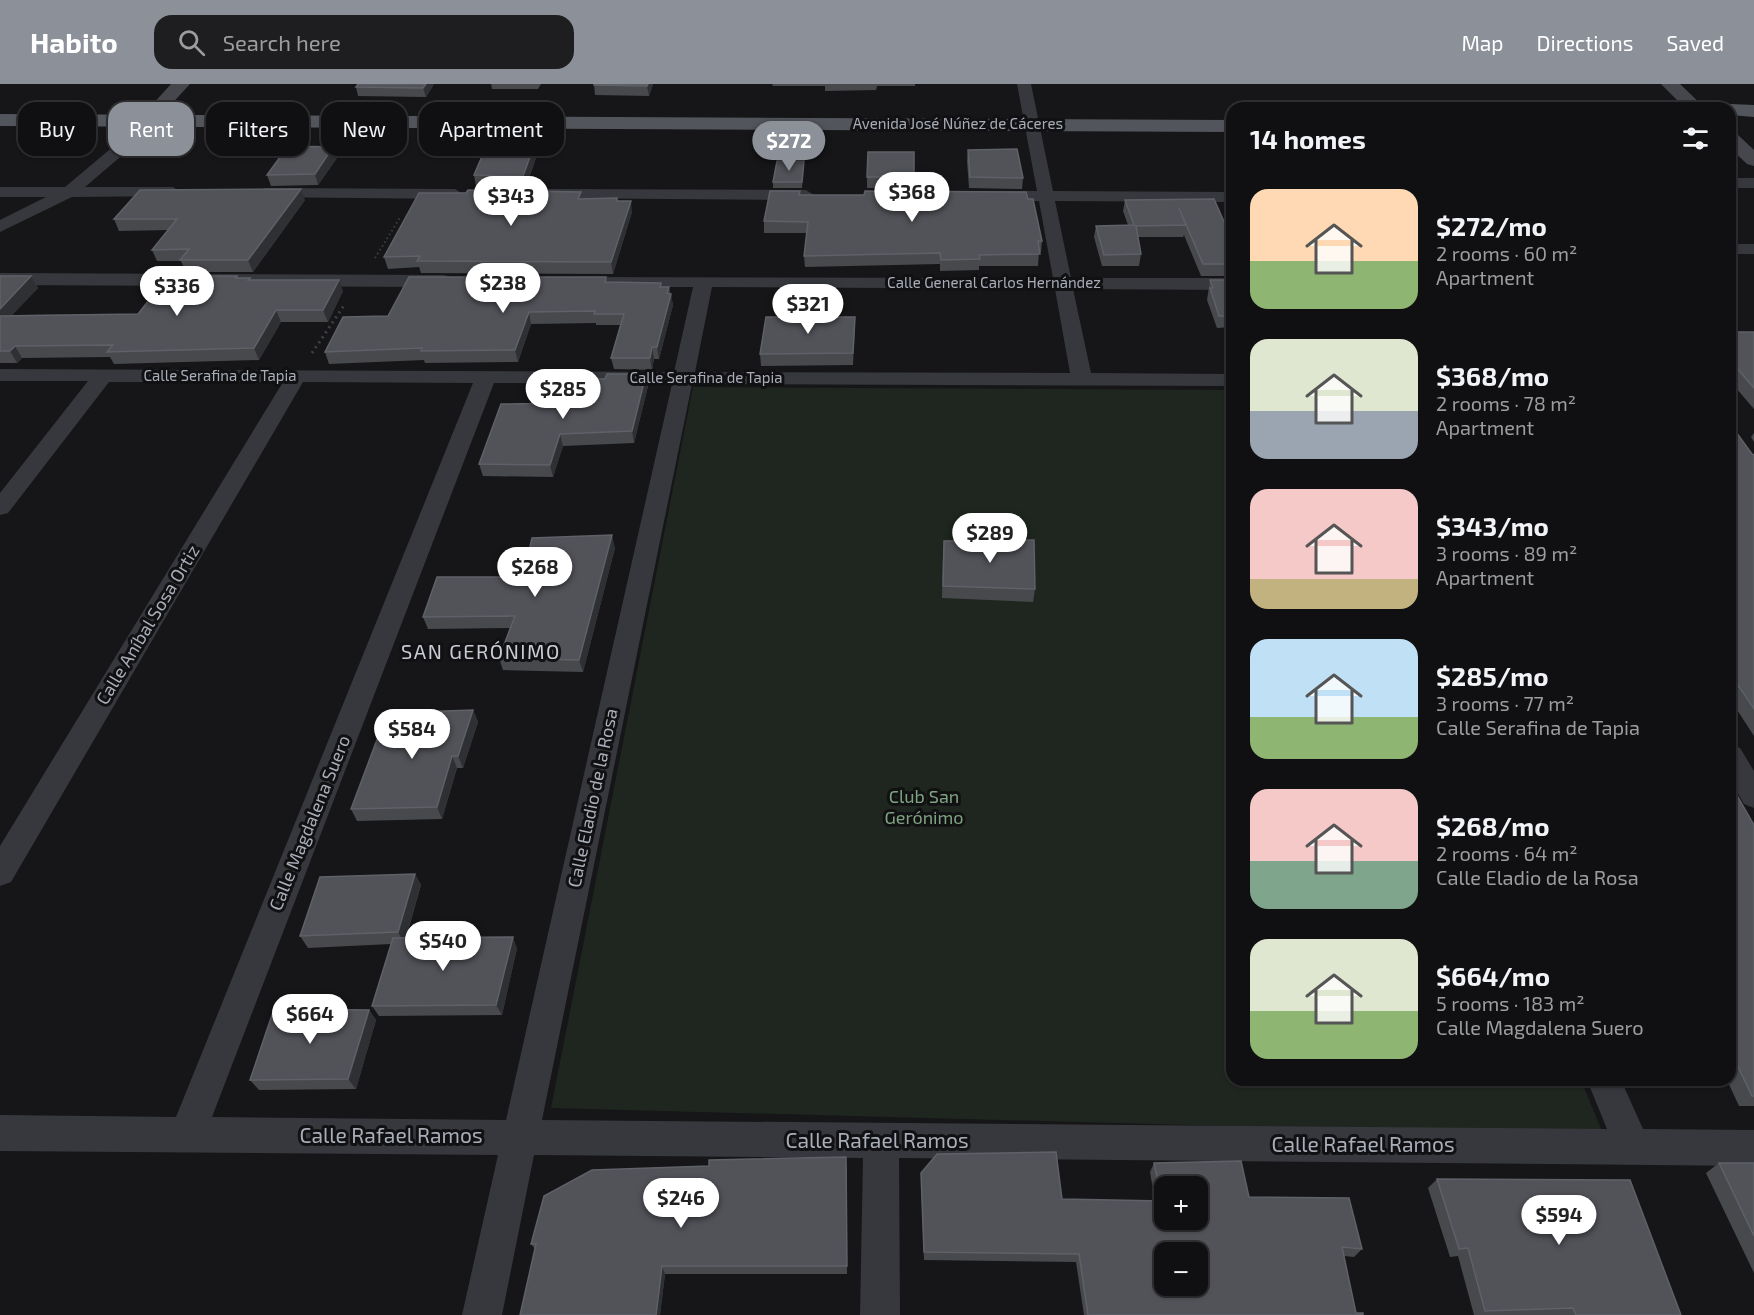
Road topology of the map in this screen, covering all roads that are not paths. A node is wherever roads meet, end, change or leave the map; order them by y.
1 (181, 84) edge
2 (1024, 84) edge
3 (1670, 84) edge
4 (164, 102) edge
5 (1690, 102) edge
6 (0, 105) edge
7 (108, 105) edge
8 (194, 105) edge
9 (1226, 109) edge
10 (1736, 110) edge
11 (1754, 111) edge
12 (1030, 116) junction
13 (0, 120) edge
14 (108, 121) edge
15 (194, 121) edge
16 (1226, 126) edge
17 (1736, 128) edge
18 (1754, 128) edge
19 (1736, 144) edge
20 (112, 156) edge
21 (1754, 160) edge
22 (1736, 183) edge
23 (1754, 183) edge
24 (0, 192) edge
25 (69, 192) junction
26 (189, 192) edge
27 (248, 193) edge
28 (475, 194) edge
29 (522, 194) edge
30 (821, 195) edge
31 (976, 196) edge
32 (1047, 196) junction
33 (1226, 197) edge
34 (0, 227) edge
35 (1736, 249) edge
36 (1754, 249) edge
37 (0, 279) edge
38 (467, 281) edge
39 (550, 281) edge
40 (704, 281) junction
41 (1064, 283) junction
42 (1226, 284) edge
43 (0, 375) edge
44 (104, 375) junction
45 (297, 376) junction
46 (486, 377) junction
47 (683, 378) junction
48 (1082, 380) junction
49 (1226, 380) edge
50 (0, 508) edge
51 (1736, 766) edge
52 (1754, 796) edge
53 (0, 873) edge
54 (1607, 1086) edge
55 (0, 1133) edge
56 (188, 1135) junction
57 (520, 1137) junction
58 (881, 1141) junction
59 (1632, 1147) junction
60 (1754, 1148) edge
61 (482, 1315) edge
62 (880, 1315) edge

1 - 4 street
2 - 12 street
3 - 5 street
6 - 7 main road, Avenida José Núñez de Cáceres
8 - 12 main road, Avenida José Núñez de Cáceres
9 - 12 main road, Avenida José Núñez de Cáceres
10 - 11 main road
12 - 15 main road, Avenida José Núñez de Cáceres
12 - 16 main road, Avenida José Núñez de Cáceres
12 - 32 street
13 - 14 main road, Avenida José Núñez de Cáceres
17 - 18 main road
19 - 21 street
20 - 25 street
22 - 23 street
24 - 25 street
25 - 26 street
25 - 34 street
27 - 28 street
29 - 30 street
31 - 32 street
32 - 33 street
32 - 41 street
35 - 36 street
37 - 38 street
39 - 40 street, Calle General Carlos Hernández
40 - 41 street, Calle General Carlos Hernández
40 - 47 street, Calle Eladio de la Rosa
41 - 42 street, Calle General Carlos Hernández
41 - 48 street
43 - 44 street, Calle Serafina de Tapia
44 - 45 street, Calle Serafina de Tapia
44 - 50 street
45 - 46 street, Calle Serafina de Tapia
45 - 53 street, Calle Aníbal Sosa Ortiz
46 - 47 street, Calle Serafina de Tapia
46 - 56 street, Calle Magdalena Suero
47 - 48 street, Calle Serafina de Tapia
47 - 57 street, Calle Eladio de la Rosa
48 - 49 street, Calle Serafina de Tapia
51 - 52 street
54 - 59 street
55 - 56 street, Calle Rafael Ramos
56 - 57 street, Calle Rafael Ramos
57 - 58 street, Calle Rafael Ramos
57 - 61 street, Calle Eladio de la Rosa
58 - 59 street, Calle Rafael Ramos
58 - 62 street
59 - 60 street, Calle Rafael Ramos

